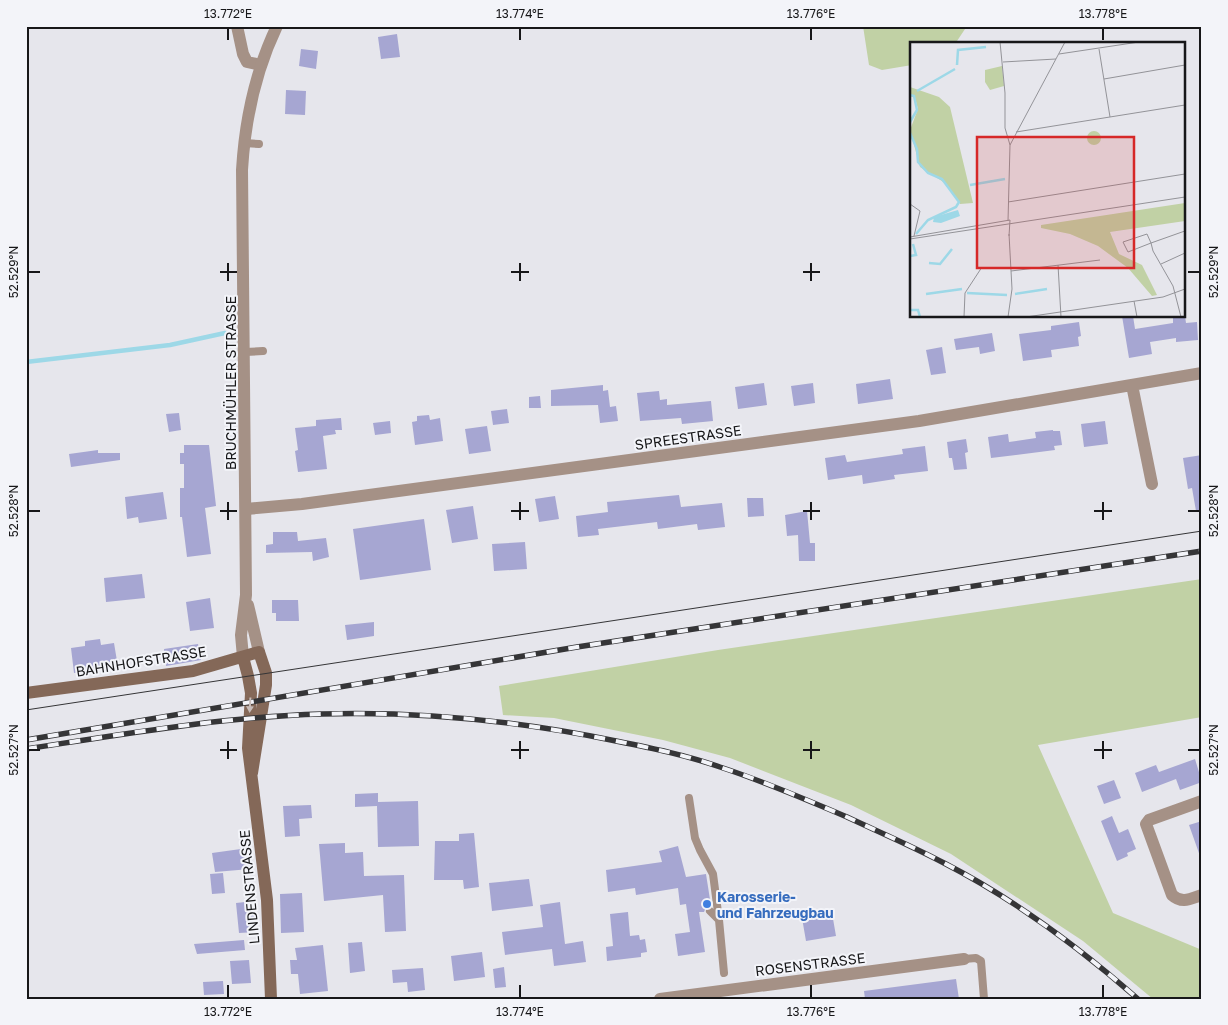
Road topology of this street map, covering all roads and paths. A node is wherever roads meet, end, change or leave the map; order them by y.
1 (237, 26) edge
2 (277, 26) edge
3 (261, 65) junction
4 (244, 143) junction
5 (259, 144) dead end
6 (263, 351) dead end
7 (245, 352) junction
8 (1202, 372) edge
9 (1132, 386) junction
10 (1152, 484) dead end
11 (246, 508) junction
12 (246, 595) junction
13 (260, 652) junction
14 (243, 657) junction
15 (26, 693) edge
16 (252, 773) junction
17 (689, 798) dead end
18 (1202, 801) edge
19 (1202, 895) edge
20 (710, 911) dead end
21 (719, 920) junction
22 (964, 959) joint
23 (724, 973) dead end
24 (271, 999) edge
25 (660, 999) edge
26 (984, 999) edge

1 - 3 street
2 - 3 street, BRUCHMÜHLER STRASSE
3 - 4 street, BRUCHMÜHLER STRASSE
4 - 5 lane
4 - 7 street, BRUCHMÜHLER STRASSE
6 - 7 lane
7 - 11 street, BRUCHMÜHLER STRASSE
8 - 9 street, SPREESTRASSE
9 - 10 street
9 - 11 street, SPREESTRASSE
11 - 12 street, BRUCHMÜHLER STRASSE
12 - 13 street, BRUCHMÜHLER STRASSE
12 - 14 street, BRUCHMÜHLER STRASSE
13 - 14 main road, BAHNHOFSTRASSE
13 - 16 main road, LINDENSTRASSE
14 - 15 main road, BAHNHOFSTRASSE
14 -> 16 main road, LINDENSTRASSE
16 - 24 main road, LINDENSTRASSE
17 - 21 lane
18 - 19 street
20 - 21 lane
21 - 23 lane
22 - 25 street, ROSENSTRASSE
22 - 26 lane

